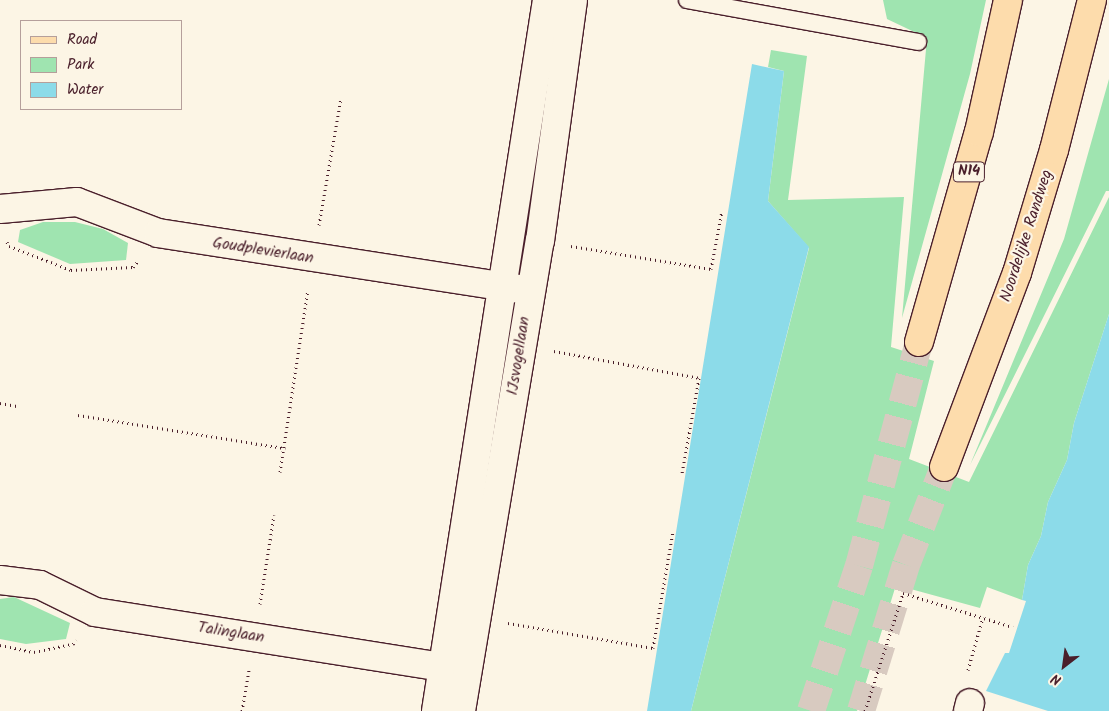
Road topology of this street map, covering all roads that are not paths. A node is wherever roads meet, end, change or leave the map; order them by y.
1 (547, 0) edge
2 (573, 0) edge
3 (687, 0) edge
4 (1008, 0) edge
5 (1092, 0) edge
6 (918, 42) dead end
7 (0, 209) edge
8 (500, 286) junction
9 (530, 290) junction
10 (919, 342) tunnel mouth
11 (944, 467) tunnel mouth
12 (0, 580) edge
13 (455, 669) junction
14 (436, 711) edge
15 (460, 711) edge

1 - 8 street, IJsvogellaan
2 - 9 street, IJsvogellaan
3 - 6 lane
4 - 10 main road, N14
5 - 11 main road, Noordelijke Randweg
7 - 8 street, Goudplevierlaan
8 - 9 street, Goudplevierlaan
8 - 13 street, IJsvogellaan
9 - 13 street, IJsvogellaan
12 - 13 street, Talinglaan
13 - 14 street, IJsvogellaan
13 - 15 street, IJsvogellaan

